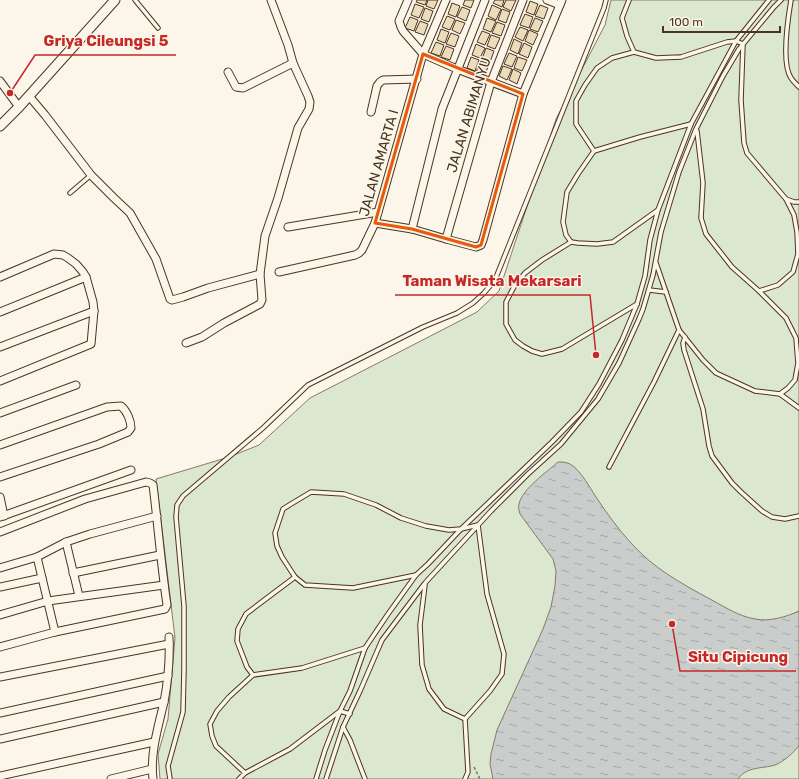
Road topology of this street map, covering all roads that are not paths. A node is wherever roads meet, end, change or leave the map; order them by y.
1 (115, 0) edge
2 (135, 0) edge
3 (271, 0) edge
4 (408, 0) edge
5 (446, 0) edge
6 (485, 0) edge
7 (523, 0) edge
8 (547, 0) edge
9 (606, 0) edge
10 (629, 0) edge
11 (769, 0) edge
12 (781, 0) edge
13 (791, 0) edge
14 (561, 3) edge
15 (158, 28) dead end
16 (736, 41) junction
17 (743, 44) junction
18 (634, 52) junction
19 (423, 54) junction
20 (293, 63) junction
21 (457, 69) junction
22 (228, 72) dead end
23 (416, 79) junction
24 (0, 81) edge
25 (491, 82) junction
26 (799, 87) edge
27 (522, 94) junction
28 (28, 96) junction
29 (19, 107) junction
30 (371, 112) dead end
31 (691, 124) junction
32 (0, 126) edge
33 (696, 129) junction
34 (594, 151) junction
35 (91, 175) junction
36 (70, 193) dead end
37 (786, 199) junction
38 (799, 202) edge
39 (658, 210) junction
40 (378, 212) junction
41 (375, 223) junction
42 (288, 227) dead end
43 (412, 229) junction
44 (446, 240) junction
45 (571, 242) junction
46 (656, 259) junction
47 (279, 272) dead end
48 (260, 274) junction
49 (0, 277) edge
50 (86, 277) junction
51 (649, 290) junction
52 (759, 291) junction
53 (666, 292) junction
54 (638, 304) junction
55 (94, 310) junction
56 (0, 312) edge
57 (679, 330) junction
58 (685, 337) junction
59 (186, 344) dead end
60 (0, 347) edge
61 (0, 381) edge
62 (76, 385) dead end
63 (780, 394) junction
64 (799, 408) edge
65 (0, 413) edge
66 (0, 445) edge
67 (609, 466) dead end
68 (131, 470) dead end
69 (0, 477) edge
70 (0, 497) edge
71 (157, 516) junction
72 (799, 516) edge
73 (2, 517) edge
74 (478, 525) junction
75 (461, 529) junction
76 (0, 532) edge
77 (66, 542) junction
78 (160, 555) junction
79 (37, 558) junction
80 (0, 568) edge
81 (73, 573) junction
82 (416, 575) junction
83 (295, 577) junction
84 (42, 578) junction
85 (425, 583) junction
86 (164, 585) junction
87 (0, 587) edge
88 (79, 596) junction
89 (48, 601) junction
90 (0, 615) edge
91 (55, 632) junction
92 (0, 647) edge
93 (365, 648) junction
94 (168, 676) junction
95 (253, 676) junction
96 (0, 677) edge
97 (164, 702) junction
98 (340, 711) junction
99 (0, 713) edge
100 (350, 714) junction
101 (465, 719) junction
102 (343, 727) junction
103 (0, 739) edge
104 (154, 742) junction
105 (152, 769) junction
106 (245, 773) junction
107 (0, 776) edge
108 (111, 779) edge
109 (153, 779) edge
110 (170, 779) edge
111 (239, 779) edge
112 (316, 779) edge
113 (326, 779) edge
114 (365, 779) edge
115 (464, 779) edge

1 - 28 street
2 - 15 lane
3 - 20 street
4 - 19 street
5 - 19 street, JALAN AMARTA I
6 - 21 street
7 - 25 street, JALAN ABIMANYU
8 - 14 street
9 - 110 lane
10 - 18 lane
11 - 16 lane
12 - 17 lane
13 - 26 lane
14 - 27 street
16 - 17 lane
16 - 18 lane
16 - 31 lane
17 - 33 lane
17 - 37 lane
18 - 34 lane
19 - 21 street
19 - 23 street, JALAN AMARTA I
20 - 22 street
20 - 48 street
21 - 25 street
21 - 43 street
23 - 30 street
23 - 40 street, JALAN AMARTA I
24 - 29 street
25 - 27 street
25 - 44 street, JALAN ABIMANYU
27 - 44 street
28 - 29 street
28 - 35 street
29 - 32 street
31 - 34 lane
31 - 39 lane
33 - 46 lane
33 - 52 lane
34 - 45 lane
35 - 36 lane
35 - 48 street
37 - 38 lane
37 - 52 lane
39 - 45 lane
39 - 54 lane
40 - 41 street, JALAN AMARTA I
40 - 42 street
41 - 43 street
41 - 47 street, JALAN AMARTA I
43 - 44 street
45 - 54 lane
46 - 51 lane
46 - 53 lane
48 - 59 street
49 - 50 street
50 - 55 street
50 - 56 street
51 - 53 lane
51 - 74 lane
52 - 63 lane
53 - 57 lane
54 - 75 lane
55 - 60 street
55 - 61 street
57 - 58 lane
57 - 67 lane
58 - 63 lane
58 - 72 lane
62 - 65 street
63 - 64 lane
66 - 69 street
68 - 73 street
70 - 73 street
71 - 76 street
71 - 77 street
71 - 78 street
74 - 75 lane
74 - 85 lane
74 - 101 lane
75 - 82 lane
75 - 83 lane
77 - 79 street
77 - 81 street
78 - 81 street
78 - 86 street
79 - 80 street
79 - 84 street
81 - 88 street
82 - 83 lane
82 - 93 lane
83 - 95 lane
84 - 87 street
84 - 89 street
85 - 100 lane
85 - 101 lane
86 - 88 street
86 - 91 street
88 - 89 street
89 - 90 street
89 - 91 street
91 - 92 street
93 - 95 lane
93 - 98 lane
94 - 96 street
94 - 97 street
94 - 99 street
95 - 106 lane
97 - 103 street
97 - 104 street
98 - 100 lane
98 - 106 lane
98 - 112 lane
100 - 102 lane
101 - 115 lane
102 - 113 lane
102 - 114 lane
104 - 105 street
104 - 107 street
105 - 108 street
105 - 109 street
106 - 111 lane

